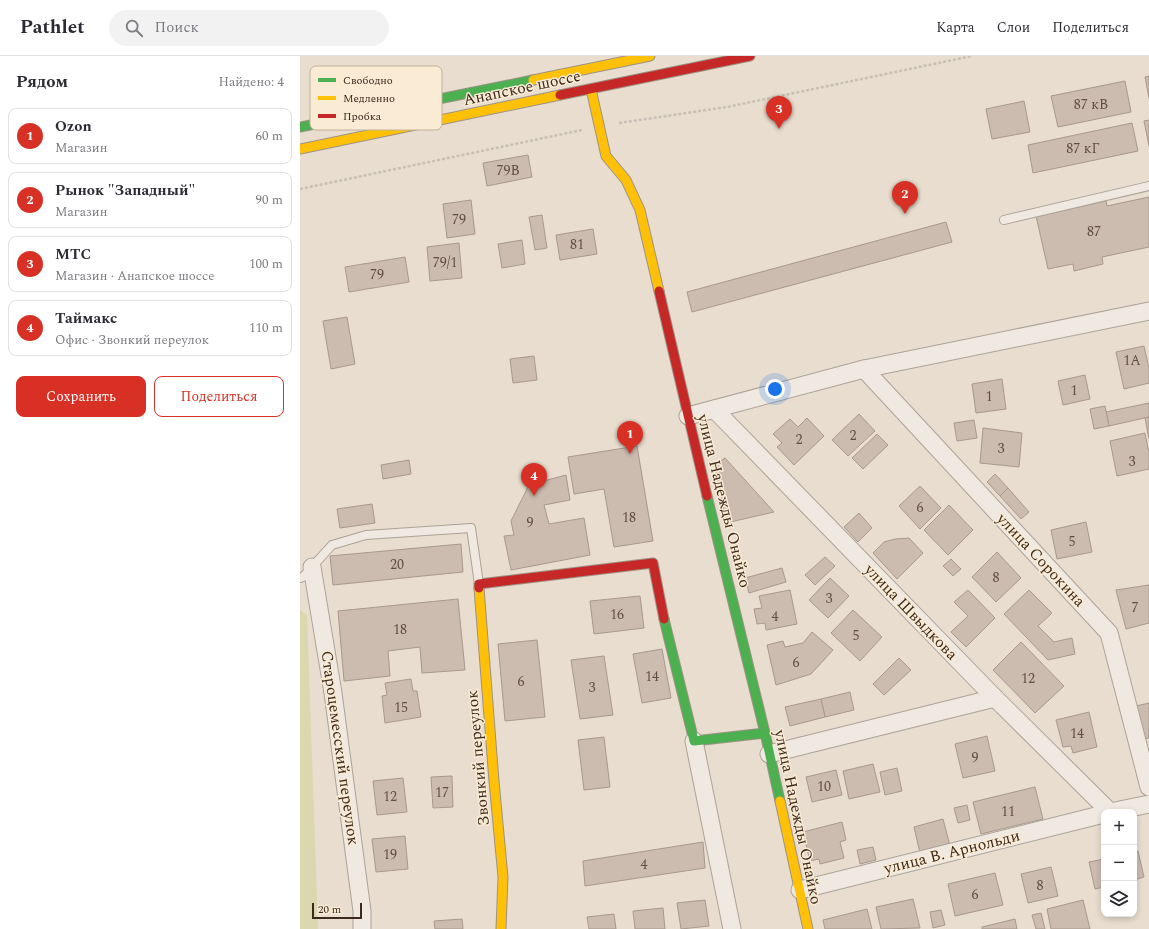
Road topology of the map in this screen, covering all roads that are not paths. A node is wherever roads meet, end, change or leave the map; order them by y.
1 (650, 56) edge
2 (750, 56) edge
3 (591, 89) junction
4 (442, 98) edge
5 (442, 120) edge
6 (310, 125) edge
7 (300, 127) edge
8 (392, 130) edge
9 (300, 149) edge
10 (1149, 186) edge
11 (1004, 220) dead end
12 (1149, 311) edge
13 (864, 369) junction
14 (714, 409) junction
15 (688, 416) junction
16 (306, 572) edge
17 (479, 584) junction
18 (995, 698) junction
19 (765, 732) junction
20 (694, 741) junction
21 (769, 754) junction
22 (1149, 787) edge
23 (1149, 804) edge
24 (1107, 809) edge
25 (1125, 809) edge
26 (1101, 815) edge
27 (800, 890) junction
28 (362, 929) edge
29 (501, 929) edge
30 (732, 929) edge
31 (808, 929) edge

1 - 4 main road, Анапское шоссе
2 - 3 main road, Анапское шоссе
3 - 5 main road, Анапское шоссе
3 - 15 main road, улица Надежды Онайко
6 - 7 main road, Анапское шоссе
8 - 9 main road, Анапское шоссе
10 - 11 lane
12 - 13 street
13 - 14 street
13 - 22 street, улица Сорокина
14 - 15 street
14 - 18 street, улица Швыдкова
15 - 19 main road, улица Надежды Онайко
16 - 17 lane
16 - 28 street, Староцемесский переулок
17 - 20 main road
17 - 29 main road, Звонкий переулок
18 - 21 street
18 - 24 street, улица Швыдкова
19 - 20 main road
19 - 21 main road, улица Надежды Онайко
20 - 30 street
21 - 27 main road, улица Надежды Онайко
23 - 25 street
26 - 27 street, улица В. Арнольди
27 - 31 main road, улица Надежды Онайко

